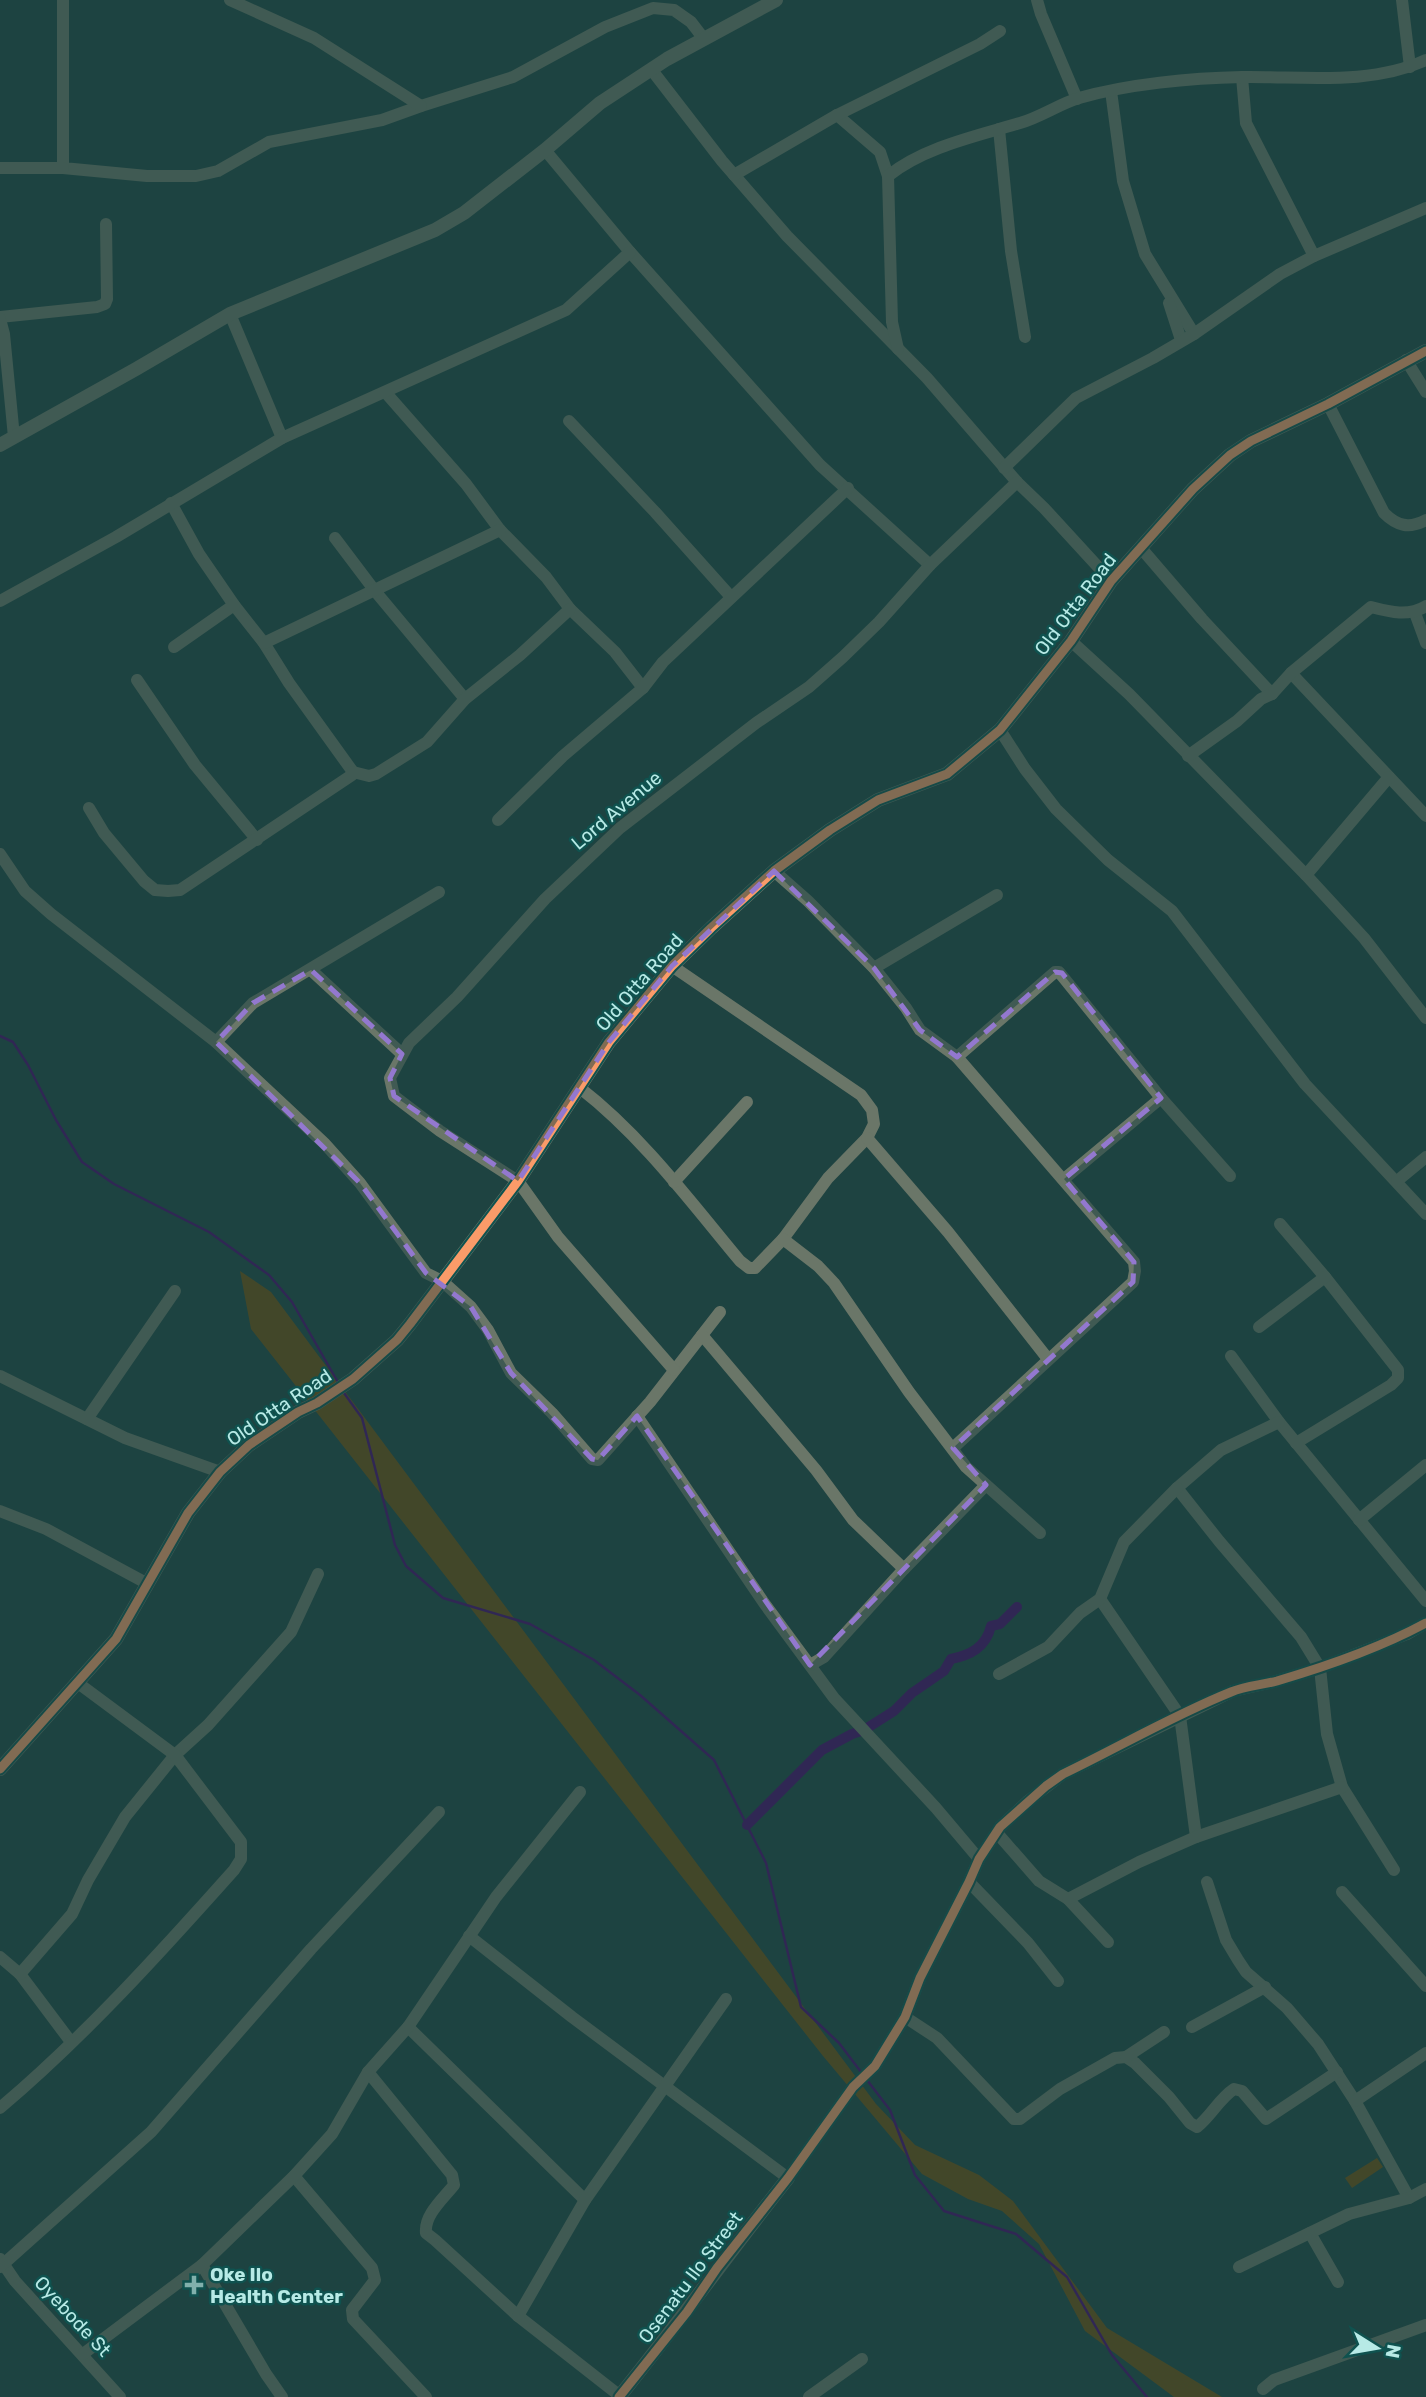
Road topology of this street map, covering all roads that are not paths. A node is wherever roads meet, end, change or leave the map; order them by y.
1 (63, 0) edge
2 (230, 0) edge
3 (776, 0) edge
4 (1038, 0) edge
5 (1402, 0) edge
6 (1000, 31) dead end
7 (704, 39) junction
8 (1426, 60) edge
9 (1410, 67) junction
10 (651, 69) junction
11 (1242, 78) junction
12 (1111, 91) junction
13 (1077, 99) junction
14 (421, 106) junction
15 (836, 115) junction
16 (999, 129) junction
17 (545, 150) junction
18 (880, 152) junction
19 (903, 164) junction
20 (0, 168) edge
21 (63, 168) junction
22 (734, 175) junction
23 (888, 176) junction
24 (1426, 208) edge
25 (107, 223) dead end
26 (630, 252) junction
27 (1314, 256) junction
28 (1163, 286) junction
29 (230, 314) junction
30 (0, 318) edge
31 (1194, 334) junction
32 (1025, 337) dead end
33 (1181, 341) junction
34 (898, 349) junction
35 (1426, 351) edge
36 (1406, 360) junction
37 (1426, 392) edge
38 (386, 393) junction
39 (1328, 404) junction
40 (569, 421) dead end
41 (13, 437) junction
42 (282, 438) junction
43 (0, 445) edge
44 (1004, 468) junction
45 (1017, 482) junction
46 (848, 488) junction
47 (171, 503) junction
48 (1426, 520) edge
49 (500, 530) junction
50 (335, 538) dead end
51 (1141, 548) junction
52 (930, 565) junction
53 (1111, 581) junction
54 (375, 591) junction
55 (731, 597) junction
56 (0, 601) edge
57 (234, 605) junction
58 (570, 609) junction
59 (1421, 609) edge
60 (1071, 641) junction
61 (264, 643) junction
62 (1426, 643) edge
63 (174, 647) dead end
64 (1291, 673) junction
65 (138, 680) dead end
66 (643, 688) junction
67 (1272, 694) junction
68 (465, 699) junction
69 (1000, 730) junction
70 (1188, 756) junction
71 (353, 772) junction
72 (1389, 777) junction
73 (89, 808) dead end
74 (1426, 816) edge
75 (498, 820) dead end
76 (257, 840) junction
77 (0, 854) edge
78 (774, 871) junction
79 (1306, 875) junction
80 (439, 892) dead end
81 (997, 895) dead end
82 (672, 967) junction
83 (874, 968) junction
84 (311, 970) junction
85 (1426, 1018) edge
86 (216, 1042) junction
87 (402, 1054) junction
88 (957, 1057) junction
89 (580, 1088) junction
90 (1161, 1098) junction
91 (747, 1102) dead end
92 (867, 1138) junction
93 (1426, 1157) edge
94 (1230, 1176) dead end
95 (1063, 1179) junction
96 (518, 1181) junction
97 (1397, 1181) junction
98 (674, 1182) junction
99 (1426, 1214) edge
100 (1280, 1224) dead end
101 (783, 1239) junction
102 (1325, 1277) junction
103 (442, 1281) junction
104 (175, 1291) dead end
105 (720, 1312) dead end
106 (1259, 1327) dead end
107 (702, 1335) junction
108 (1231, 1356) dead end
109 (1048, 1359) junction
110 (674, 1370) junction
111 (0, 1376) edge
112 (638, 1416) junction
113 (86, 1419) junction
114 (1279, 1422) junction
115 (1296, 1443) junction
116 (953, 1448) junction
117 (1426, 1465) edge
118 (220, 1472) junction
119 (986, 1485) junction
120 (1177, 1488) junction
121 (2, 1515) edge
122 (1359, 1520) junction
123 (1040, 1533) dead end
124 (904, 1569) junction
125 (318, 1574) dead end
126 (148, 1584) junction
127 (1100, 1599) junction
128 (1426, 1601) edge
129 (1426, 1625) edge
130 (810, 1665) junction
131 (1320, 1668) junction
132 (999, 1674) dead end
133 (78, 1683) junction
134 (1180, 1716) junction
135 (175, 1755) junction
136 (1, 1764) edge
137 (1342, 1787) junction
138 (580, 1792) dead end
139 (439, 1812) dead end
140 (997, 1833) junction
141 (1196, 1837) junction
142 (979, 1859) junction
143 (1394, 1870) dead end
144 (969, 1882) junction
145 (1207, 1882) dead end
146 (1342, 1892) dead end
147 (1068, 1899) junction
148 (469, 1936) junction
149 (1108, 1942) dead end
150 (0, 1957) edge
151 (20, 1974) junction
152 (1058, 1981) dead end
153 (1426, 1986) edge
154 (1265, 1987) junction
155 (726, 1999) dead end
156 (905, 2017) junction
157 (408, 2027) junction
158 (1192, 2027) dead end
159 (1164, 2032) dead end
160 (71, 2042) junction
161 (1426, 2053) edge
162 (1126, 2057) junction
163 (368, 2072) junction
164 (1337, 2072) junction
165 (664, 2087) junction
166 (1356, 2101) junction
167 (0, 2108) edge
168 (294, 2176) junction
169 (788, 2178) junction
170 (1426, 2189) edge
171 (1409, 2197) junction
172 (585, 2200) junction
173 (1310, 2233) junction
174 (1, 2263) edge
175 (202, 2265) junction
176 (1239, 2267) dead end
177 (1338, 2282) dead end
178 (518, 2316) junction
179 (1426, 2325) edge
180 (83, 2354) junction
181 (862, 2359) dead end
182 (1263, 2389) dead end
183 (120, 2397) edge
184 (282, 2397) edge
185 (426, 2397) edge
186 (620, 2397) edge
187 (809, 2397) edge

1 - 21 street
2 - 14 street
3 - 7 street
4 - 13 street
5 - 9 street
6 - 15 street
7 - 10 street
7 - 14 street
8 - 9 street
9 - 11 street
10 - 17 street
10 - 22 street
11 - 12 street
11 - 27 street
12 - 13 street
12 - 28 street
13 - 16 street
14 - 21 street
15 - 18 street
15 - 22 street
16 - 19 street
16 - 32 street
17 - 26 street
17 - 29 street
18 - 19 street
18 - 23 street
19 - 23 street
20 - 21 street
22 - 34 street
23 - 34 street
24 - 27 street
25 - 30 street
26 - 38 street
26 - 46 street
27 - 31 street
28 - 31 street
28 - 33 street
29 - 41 street
29 - 42 street
30 - 41 street
31 - 33 street
33 - 44 street
34 - 44 street
35 - 36 street, Old Otta Road
36 - 37 street
36 - 39 street, Old Otta Road
38 - 42 street
38 - 49 street
39 - 48 street
39 - 51 street, Old Otta Road
40 - 55 street
41 - 43 street
42 - 47 street
44 - 45 street
45 - 52 street, Lord Avenue
45 - 53 street
46 - 52 street
46 - 55 street
47 - 56 street
47 - 57 street
49 - 54 street
49 - 58 street
50 - 54 street
51 - 53 street, Old Otta Road
51 - 67 street
52 - 87 street, Lord Avenue
53 - 60 street, Old Otta Road
54 - 61 street
54 - 68 street
55 - 66 street
57 - 61 street
57 - 63 street
58 - 66 street
58 - 68 street
59 - 62 street
59 - 64 street
60 - 69 street, Old Otta Road
60 - 70 street
61 - 71 street
64 - 67 street
64 - 72 street
65 - 76 street
66 - 75 street
67 - 70 street
68 - 71 street
69 - 78 street, Old Otta Road
69 - 97 street
70 - 79 street
71 - 76 street
72 - 74 street
72 - 79 street
73 - 76 street
77 - 86 street
78 - 82 street, Old Otta Road
78 - 83 street
79 - 85 street
80 - 84 street
81 - 83 street
82 - 89 street, Old Otta Road
82 - 92 street
83 - 88 street
84 - 86 street
84 - 87 street
86 - 103 street
87 - 96 street, Lord Avenue
88 - 90 street
88 - 95 street
89 - 96 street, Old Otta Road
89 - 98 street
90 - 94 street
90 - 95 street
91 - 98 street
92 - 101 street
92 - 109 street
93 - 97 street
95 - 109 street
96 - 103 street, Old Otta Road
96 - 110 street
97 - 99 street
98 - 101 street
100 - 102 street
101 - 116 street
102 - 106 street
102 - 115 street
103 - 112 street
103 - 118 street, Old Otta Road
104 - 113 street
105 - 107 street
107 - 110 street
107 - 124 street
108 - 114 street
109 - 116 street
110 - 112 street
111 - 113 street
112 - 130 street
113 - 118 street
114 - 115 street
114 - 120 street
115 - 122 street
116 - 119 street
117 - 122 street
118 - 126 street, Old Otta Road
119 - 123 street
119 - 124 street
120 - 127 street
120 - 131 street
121 - 126 street
122 - 128 street
124 - 130 street
125 - 135 street
126 - 133 street, Old Otta Road
127 - 132 street
127 - 134 street
129 - 131 street
130 - 142 street
131 - 134 street
131 - 137 street
133 - 135 street
133 - 136 street, Old Otta Road
134 - 140 street
134 - 141 street
135 - 151 street
135 - 160 street
137 - 141 street
137 - 143 street
138 - 148 street
139 - 174 street
140 - 142 street
140 - 147 street
141 - 147 street
142 - 144 street
144 - 152 street
144 - 156 street
145 - 154 street
146 - 153 street
147 - 149 street
148 - 157 street
148 - 165 street
150 - 151 street
151 - 160 street
154 - 158 street
154 - 164 street
155 - 165 street
156 - 162 street
156 - 169 street
157 - 163 street
157 - 172 street
159 - 162 street
160 - 167 street
161 - 166 street
162 - 164 street
163 - 168 street
163 - 178 street
164 - 166 street
165 - 169 street
165 - 172 street
166 - 171 street
168 - 175 street
168 - 185 street
169 - 186 street, Osenatu Ilo Street
170 - 171 street
171 - 173 street
172 - 178 street
173 - 176 street
173 - 177 street
174 - 180 street, Oyebode St
175 - 180 street
175 - 184 street
178 - 186 street
179 - 182 street
180 - 183 street, Oyebode St
181 - 187 street

